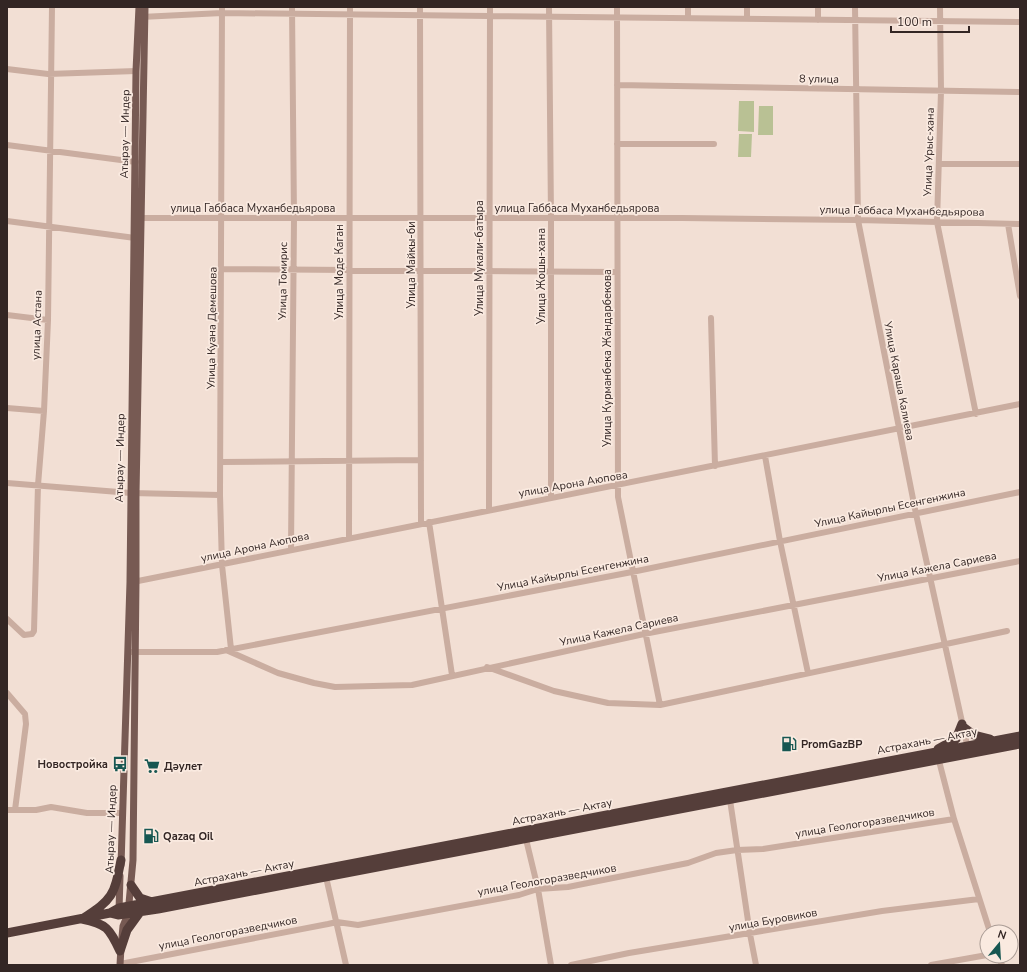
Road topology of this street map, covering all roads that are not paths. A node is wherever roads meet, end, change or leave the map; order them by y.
1 (52, 7) edge
2 (139, 7) edge
3 (145, 7) edge
4 (350, 7) edge
5 (420, 7) edge
6 (490, 7) edge
7 (549, 7) edge
8 (617, 7) edge
9 (688, 7) edge
10 (747, 7) edge
11 (818, 7) edge
12 (855, 7) edge
13 (940, 7) edge
14 (222, 10) edge
15 (292, 10) edge
16 (350, 15) junction
17 (420, 15) junction
18 (142, 16) junction
19 (490, 16) junction
20 (548, 16) junction
21 (617, 16) junction
22 (688, 18) junction
23 (747, 18) junction
24 (818, 20) junction
25 (855, 21) junction
26 (939, 21) junction
27 (1020, 22) edge
28 (7, 69) edge
29 (136, 71) junction
30 (52, 74) junction
31 (617, 85) junction
32 (857, 90) junction
33 (941, 91) junction
34 (1020, 92) edge
35 (617, 144) junction
36 (714, 144) dead end
37 (7, 145) edge
38 (51, 151) junction
39 (136, 162) junction
40 (939, 164) junction
41 (1020, 164) edge
42 (138, 218) junction
43 (222, 218) junction
44 (294, 218) junction
45 (349, 218) junction
46 (421, 218) junction
47 (488, 218) junction
48 (551, 218) junction
49 (618, 218) junction
50 (858, 220) junction
51 (7, 222) edge
52 (937, 222) junction
53 (1008, 224) junction
54 (1020, 224) edge
55 (50, 227) junction
56 (135, 238) junction
57 (293, 268) junction
58 (222, 269) junction
59 (420, 269) junction
60 (349, 270) junction
61 (488, 272) junction
62 (551, 272) junction
63 (617, 272) junction
64 (1020, 296) edge
65 (7, 315) edge
66 (711, 318) dead end
67 (48, 320) junction
68 (1020, 404) edge
69 (7, 408) edge
70 (44, 411) junction
71 (976, 414) junction
72 (898, 429) junction
73 (764, 456) junction
74 (421, 460) junction
75 (349, 461) junction
76 (221, 462) junction
77 (291, 462) junction
78 (715, 466) junction
79 (7, 483) edge
80 (38, 485) junction
81 (618, 486) junction
82 (1020, 492) edge
83 (133, 493) junction
84 (220, 495) junction
85 (551, 497) junction
86 (489, 510) junction
87 (916, 514) junction
88 (429, 522) junction
89 (421, 523) junction
90 (349, 538) junction
91 (780, 541) junction
92 (291, 549) junction
93 (1020, 561) edge
94 (222, 565) junction
95 (632, 572) junction
96 (930, 578) junction
97 (133, 582) junction
98 (794, 605) junction
99 (441, 608) junction
100 (7, 619) edge
101 (1007, 631) dead end
102 (644, 634) junction
103 (945, 644) junction
104 (228, 650) junction
105 (127, 652) junction
106 (136, 652) junction
107 (487, 668) junction
108 (808, 673) junction
109 (452, 675) junction
110 (7, 693) edge
111 (660, 705) junction
112 (962, 725) junction
113 (1020, 736) edge
114 (999, 740) junction
115 (1020, 744) edge
116 (968, 750) junction
117 (937, 756) junction
118 (730, 800) junction
119 (7, 810) edge
120 (15, 810) junction
121 (122, 813) junction
122 (954, 819) junction
123 (525, 835) junction
124 (445, 850) junction
125 (737, 850) junction
126 (121, 860) junction
127 (326, 877) junction
128 (130, 885) junction
129 (538, 889) junction
130 (979, 899) junction
131 (154, 903) junction
132 (128, 910) junction
133 (116, 912) junction
134 (140, 912) junction
135 (82, 919) junction
136 (337, 922) junction
137 (987, 924) edge
138 (123, 926) junction
139 (7, 933) edge
140 (750, 934) junction
141 (120, 951) junction
142 (979, 956) edge
143 (120, 964) edge
144 (346, 965) edge
145 (551, 965) edge
146 (571, 965) edge
147 (756, 965) edge
148 (931, 965) edge

1 - 30 street, улица Астана
2 - 18 main road, Атырау — Индер
3 - 18 main road, Атырау — Индер
4 - 16 street, Улица Моде Каган
5 - 17 street, Улица Майкы-би
6 - 19 street, Улица Мукали-батыра
7 - 20 street, Улица Жошы-хана
8 - 21 street, Улица Курманбека Жандарбекова
9 - 22 street
10 - 23 street
11 - 24 street
12 - 25 street, Улица Караша Калиева
13 - 26 street, Улица Урыс-хана
14 - 15 street
14 - 18 street
14 - 43 street, Улица Куана Демешова
15 - 16 street
15 - 44 street, Улица Томирис
16 - 17 street
16 - 45 street, Улица Моде Каган
17 - 19 street
17 - 46 street, Улица Майкы-би
18 - 29 main road, Атырау — Индер
18 - 42 main road, Атырау — Индер
19 - 20 street
19 - 47 street, Улица Мукали-батыра
20 - 21 street
20 - 48 street, Улица Жошы-хана
21 - 22 street
21 - 31 street, Улица Курманбека Жандарбекова
22 - 23 street
23 - 24 street
24 - 25 street
25 - 26 street
25 - 32 street, Улица Караша Калиева
26 - 27 street
26 - 33 street, Улица Урыс-хана
28 - 30 street
29 - 30 street
29 - 39 main road, Атырау — Индер
30 - 38 street, улица Астана
31 - 32 street, 8 улица
31 - 35 street, Улица Курманбека Жандарбекова
32 - 33 street, 8 улица
32 - 50 street, Улица Караша Калиева
33 - 34 street, 8 улица
33 - 40 street, Улица Урыс-хана
35 - 36 street
35 - 49 street, Улица Курманбека Жандарбекова
37 - 38 street
38 - 39 street
38 - 55 street, улица Астана
39 - 42 main road, Атырау — Индер
40 - 41 street
40 - 52 street, Улица Урыс-хана
42 - 43 street, улица Габбаса Муханбедьярова
42 - 56 main road, Атырау — Индер
42 - 83 main road, Атырау — Индер
43 - 44 street, улица Габбаса Муханбедьярова
43 - 58 street, Улица Куана Демешова
44 - 45 street, улица Габбаса Муханбедьярова
44 - 57 street, Улица Томирис
45 - 46 street, улица Габбаса Муханбедьярова
45 - 60 street, Улица Моде Каган
46 - 47 street, улица Габбаса Муханбедьярова
46 - 59 street, Улица Майкы-би
47 - 48 street, улица Габбаса Муханбедьярова
47 - 61 street, Улица Мукали-батыра
48 - 49 street, улица Габбаса Муханбедьярова
48 - 62 street, Улица Жошы-хана
49 - 50 street, улица Габбаса Муханбедьярова
49 - 63 street, Улица Курманбека Жандарбекова
50 - 52 street, улица Габбаса Муханбедьярова
50 - 72 street, Улица Караша Калиева
51 - 55 street
52 - 53 street, улица Габбаса Муханбедьярова
52 - 71 street, Улица Урыс-хана
53 - 54 street, улица Габбаса Муханбедьярова
53 - 64 street
55 - 56 street
55 - 67 street, улица Астана
56 - 83 main road, Атырау — Индер
57 - 58 street
57 - 60 street
57 - 77 street, Улица Томирис
58 - 76 street, Улица Куана Демешова
59 - 60 street
59 - 61 street
59 - 74 street, Улица Майкы-би
60 - 75 street, Улица Моде Каган
61 - 62 street
61 - 86 street, Улица Мукали-батыра
62 - 63 street
62 - 85 street, Улица Жошы-хана
63 - 81 street, Улица Курманбека Жандарбекова
65 - 67 street
66 - 78 street
67 - 70 street, улица Астана
68 - 71 street, улица Арона Аюпова
69 - 70 street
70 - 80 street, улица Астана
71 - 72 street, улица Арона Аюпова
72 - 73 street, улица Арона Аюпова
72 - 87 street, Улица Караша Калиева
73 - 78 street, улица Арона Аюпова
73 - 91 street
74 - 75 street
74 - 89 street, Улица Майкы-би
75 - 77 street
75 - 90 street, Улица Моде Каган
76 - 77 street
76 - 84 street, Улица Куана Демешова
77 - 92 street, Улица Томирис
78 - 81 street, улица Арона Аюпова
79 - 80 street
80 - 83 street
80 - 100 street, улица Астана
81 - 85 street, улица Арона Аюпова
81 - 95 street, Улица Курманбека Жандарбекова
82 - 87 street, Улица Кайырлы Есенгенжина
83 - 84 street
83 - 97 main road, Атырау — Индер
84 - 94 street, Улица Куана Демешова
85 - 86 street, улица Арона Аюпова
86 - 88 street, улица Арона Аюпова
87 - 91 street, Улица Кайырлы Есенгенжина
87 - 96 street, Улица Караша Калиева
88 - 89 street, улица Арона Аюпова
88 - 99 street
89 - 90 street, улица Арона Аюпова
90 - 92 street, улица Арона Аюпова
91 - 95 street, Улица Кайырлы Есенгенжина
91 - 98 street
92 - 94 street, улица Арона Аюпова
93 - 96 street, Улица Кажела Сариева
94 - 97 street, улица Арона Аюпова
94 - 104 street, Улица Куана Демешова
95 - 99 street, Улица Кайырлы Есенгенжина
95 - 102 street, Улица Курманбека Жандарбекова
96 - 98 street, Улица Кажела Сариева
96 - 103 street, Улица Караша Калиева
97 - 105 main road, Атырау — Индер
97 - 106 main road, Атырау — Индер
98 - 102 street, Улица Кажела Сариева
98 - 108 street
99 - 104 street, Улица Кайырлы Есенгенжина
99 - 109 street
101 - 103 street
102 - 107 street, Улица Кажела Сариева
102 - 111 street, Улица Курманбека Жандарбекова
103 - 108 street
103 - 112 street, Улица Караша Калиева
104 - 106 street, Улица Кайырлы Есенгенжина
104 - 109 street, Улица Кажела Сариева
105 - 106 street, Улица Кайырлы Есенгенжина
105 - 121 main road, Атырау — Индер
106 - 128 main road, Атырау — Индер
107 - 109 street, Улица Кажела Сариева
107 - 111 street
108 - 111 street
110 - 120 street
112 - 114 highway
112 - 116 street, Улица Караша Калиева
112 - 117 highway
113 - 114 highway, Астрахань — Актау
114 - 116 highway, Астрахань — Актау
115 - 116 highway, Астрахань — Актау
116 - 117 highway, Астрахань — Актау
117 - 118 highway, Астрахань — Актау
117 - 122 street
117 - 123 highway, Астрахань — Актау
118 - 123 highway, Астрахань — Актау
118 - 125 street
119 - 120 street
120 - 121 street
121 - 126 main road, Атырау — Индер
122 - 125 street, улица Геологоразведчиков
122 - 130 street
123 - 124 highway, Астрахань — Актау
123 - 129 street
124 - 127 highway, Астрахань — Актау
124 - 131 highway, Астрахань — Актау
125 - 129 street, улица Геологоразведчиков
125 - 140 street
126 - 133 main road, Атырау — Индер
126 - 135 highway
127 - 134 highway, Астрахань — Актау
127 - 136 street
128 - 131 highway
128 - 132 main road, Атырау — Индер
129 - 136 street, улица Геологоразведчиков
129 - 145 street
130 - 137 street
130 - 140 street, улица Буровиков
131 - 132 highway, Астрахань — Актау
132 - 133 highway, Астрахань — Актау
132 - 134 highway, Астрахань — Актау
132 - 138 main road
133 - 135 highway, Астрахань — Актау
133 - 138 main road
134 - 141 highway
135 - 139 highway, Астрахань — Актау
135 - 141 highway
136 - 143 street, улица Геологоразведчиков
136 - 144 street
138 - 141 main road
140 - 146 street, улица Буровиков
140 - 147 street
141 - 143 main road
142 - 148 street

